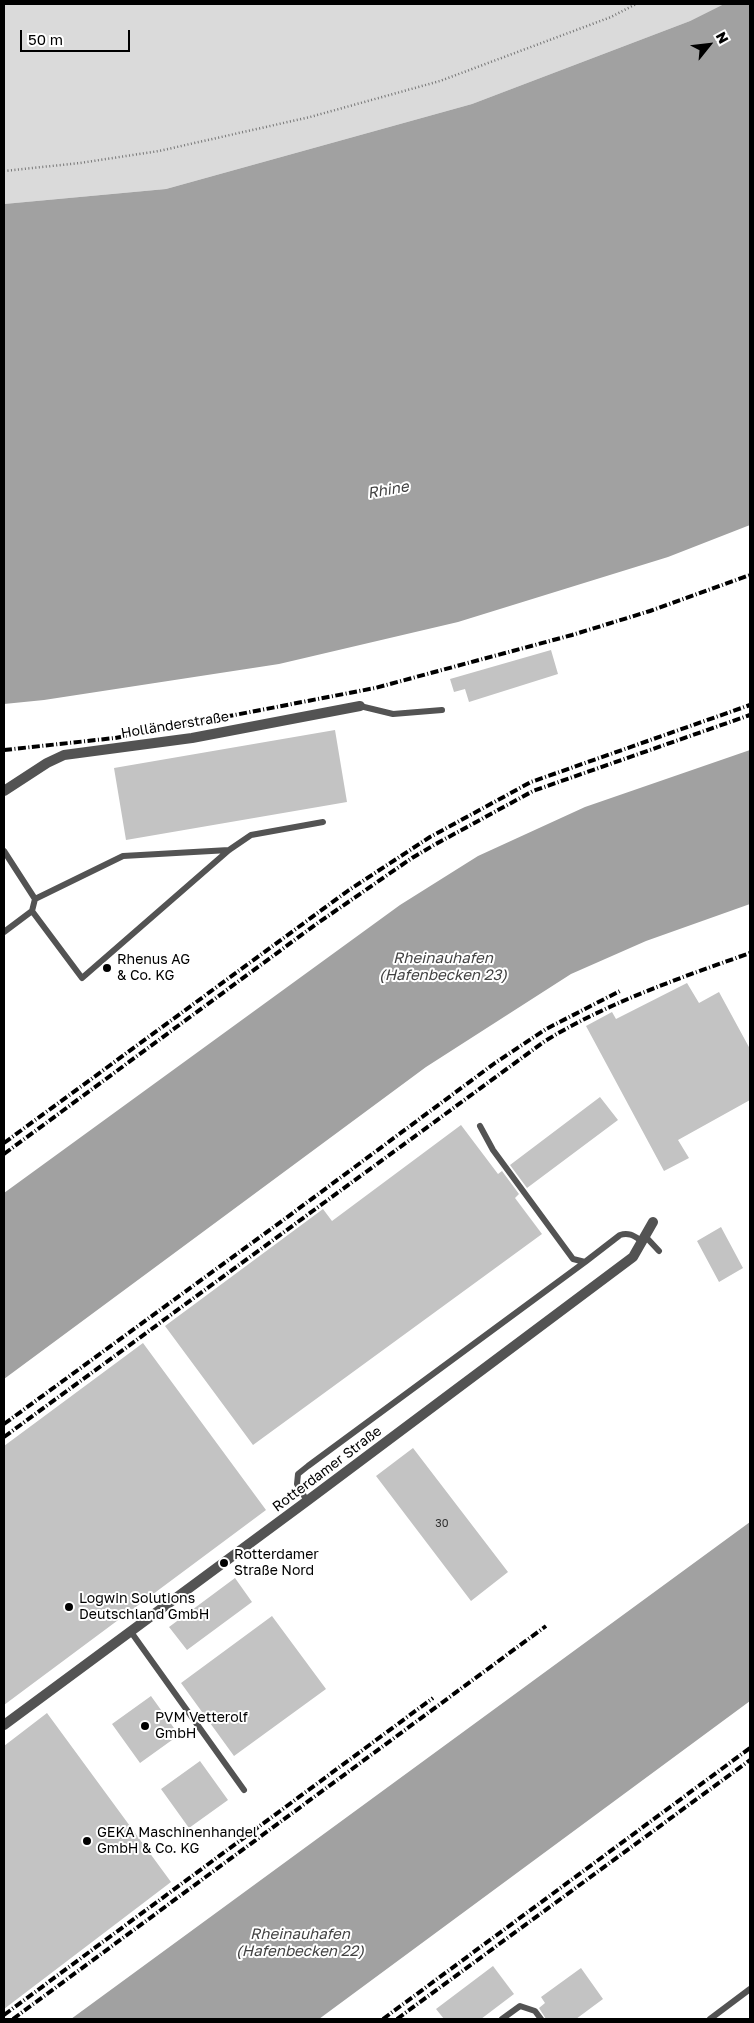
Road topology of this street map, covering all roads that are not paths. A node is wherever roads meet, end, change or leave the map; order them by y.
1 (360, 706) joint
2 (442, 710) dead end
3 (4, 792) edge
4 (323, 822) dead end
5 (229, 850) junction
6 (4, 851) edge
7 (35, 899) junction
8 (32, 912) junction
9 (4, 932) edge
10 (480, 1126) dead end
11 (653, 1222) dead end
12 (643, 1239) junction
13 (659, 1251) dead end
14 (585, 1262) junction
15 (307, 1502) junction
16 (132, 1632) junction
17 (4, 1725) edge
18 (244, 1790) dead end
19 (750, 1988) edge
20 (502, 2019) edge
21 (541, 2019) edge
22 (710, 2019) edge

1 - 2 lane
1 - 3 street, Holländerstraße
4 - 5 lane
5 - 7 lane
5 - 8 lane
6 - 7 lane
7 - 8 lane
8 - 9 lane
10 - 14 lane
11 - 12 street, Rotterdamer Straße
12 - 13 lane
12 - 14 lane
12 - 15 street, Rotterdamer Straße
14 - 15 lane
15 - 16 street, Rotterdamer Straße
16 - 17 street, Rotterdamer Straße
16 - 18 lane
19 - 22 lane
20 - 21 lane

